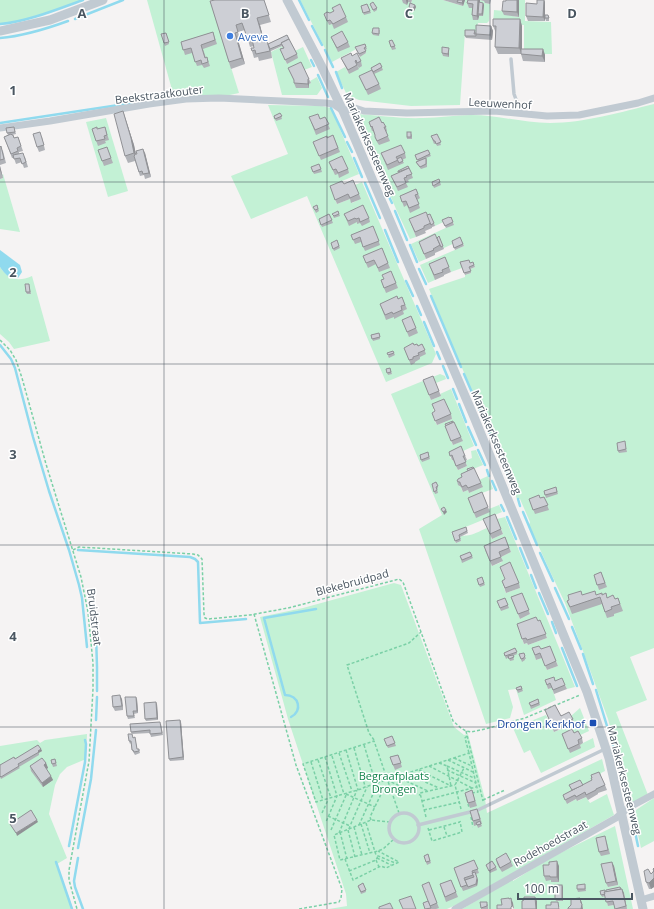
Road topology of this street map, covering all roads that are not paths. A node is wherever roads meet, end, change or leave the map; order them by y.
1 (103, 0) edge
2 (287, 0) edge
3 (0, 31) edge
4 (511, 59) dead end
5 (654, 98) edge
6 (343, 111) junction
7 (521, 114) junction
8 (0, 128) edge
9 (606, 748) junction
10 (654, 794) edge
11 (622, 814) junction
12 (418, 825) junction
13 (654, 896) edge
14 (642, 905) edge
15 (455, 909) edge

1 - 3 street
2 - 6 street, Mariakerksesteenweg
4 - 7 lane
5 - 7 street, Leeuwenhof
6 - 7 street, Leeuwenhof
6 - 8 street, Beekstraatkouter
6 - 9 street, Mariakerksesteenweg
9 - 11 street, Mariakerksesteenweg
9 - 12 lane
10 - 11 street, Rodehoedstraat
11 - 14 street, Mariakerksesteenweg
11 - 15 street, Rodehoedstraat
12 - 12 lane
13 - 14 street

